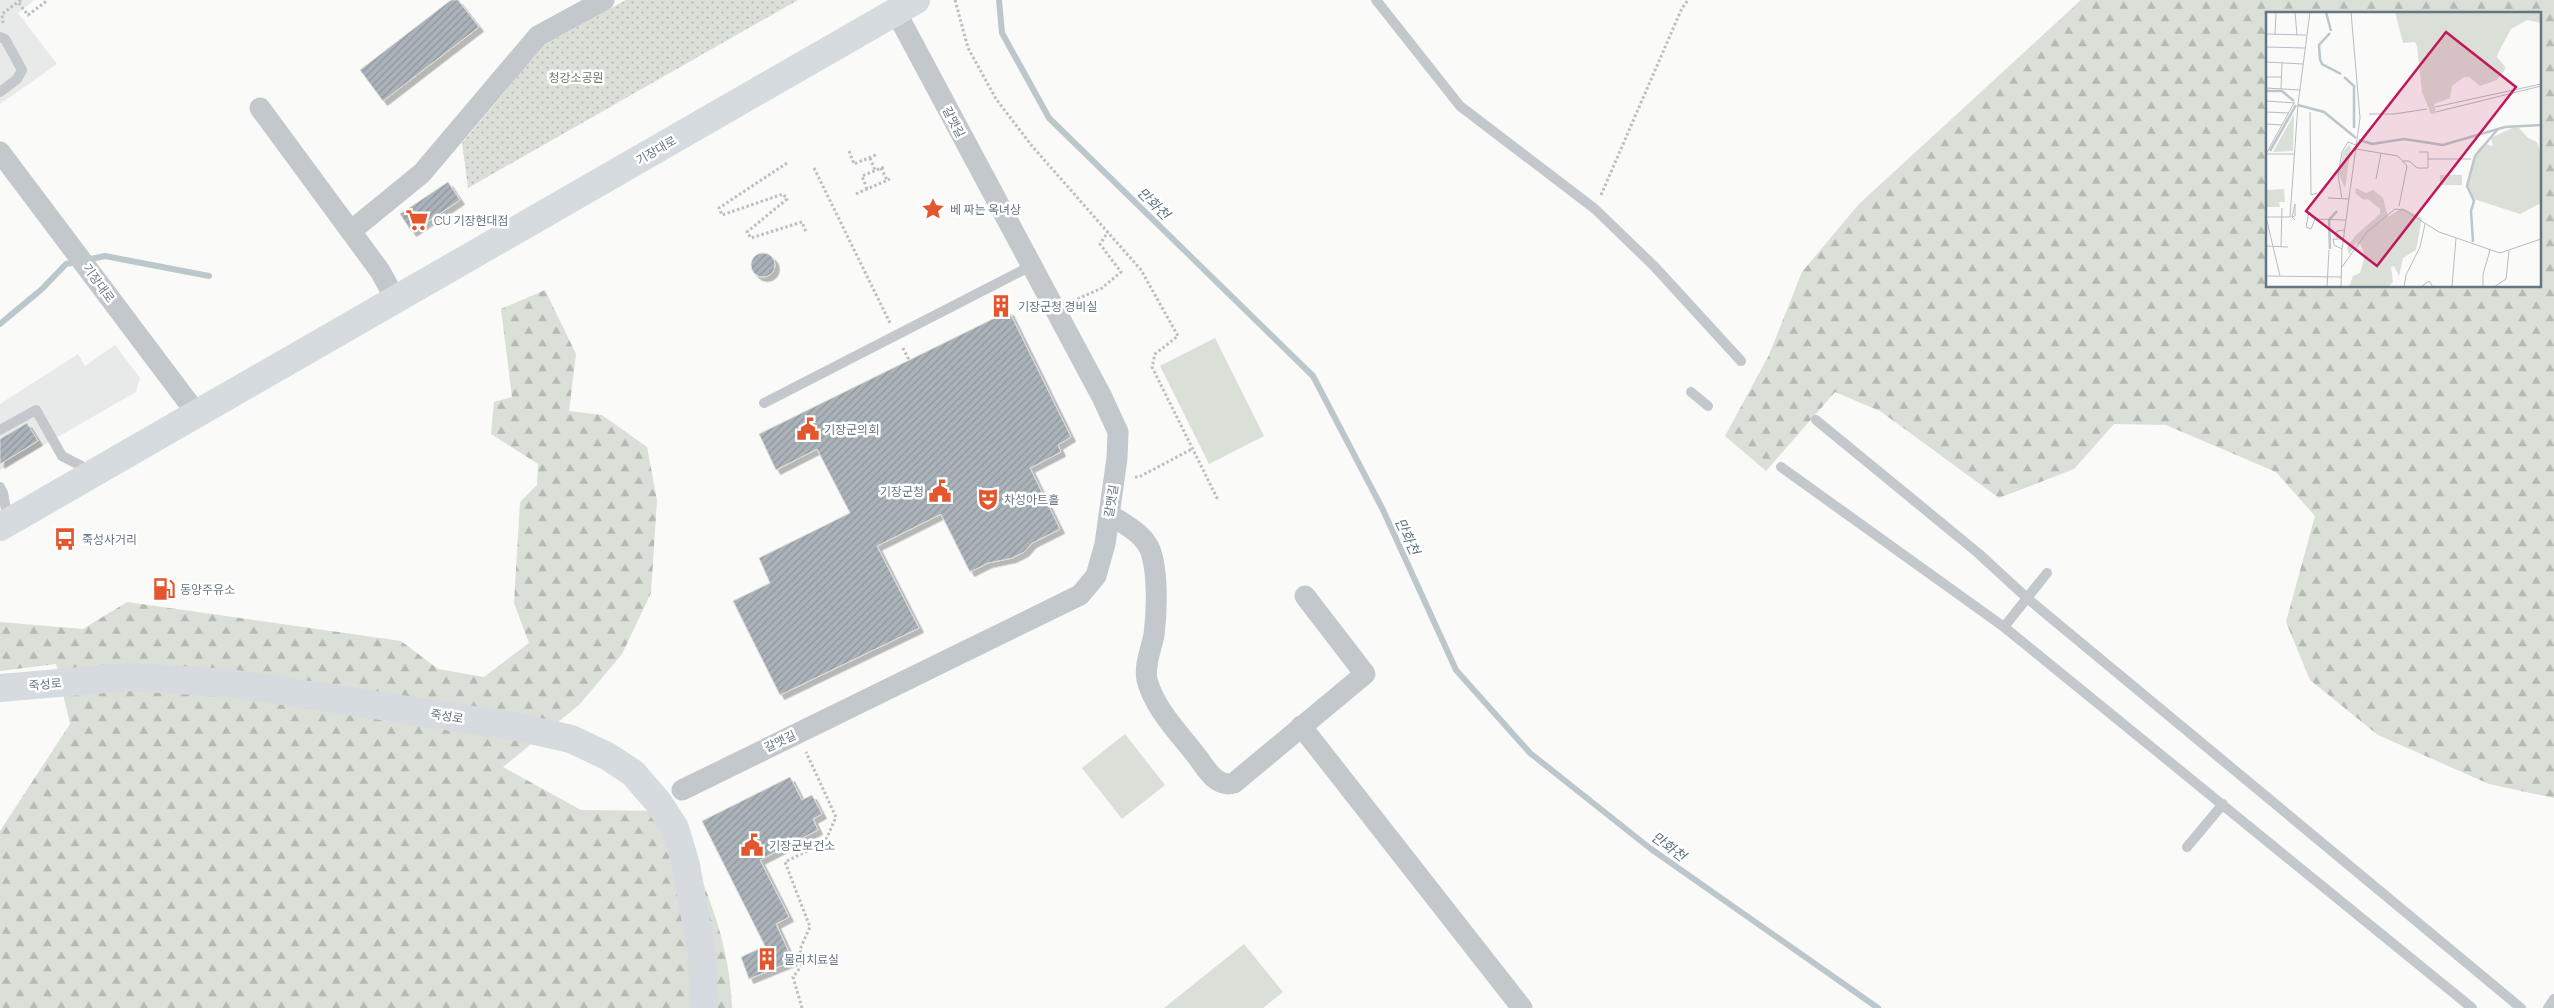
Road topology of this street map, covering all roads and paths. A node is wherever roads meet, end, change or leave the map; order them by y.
1 (48, 0) edge
2 (604, 0) edge
3 (955, 0) edge
4 (1376, 0) edge
5 (1688, 0) edge
6 (20, 1) edge
7 (906, 6) edge
8 (3, 38) edge
9 (0, 92) edge
10 (260, 108) dead end
11 (849, 151) dead end
12 (0, 152) edge
13 (878, 154) dead end
14 (870, 158) junction
15 (787, 163) dead end
16 (814, 168) dead end
17 (875, 170) junction
18 (867, 189) junction
19 (856, 194) dead end
20 (1595, 210) junction
21 (351, 231) junction
22 (806, 232) dead end
23 (1108, 232) junction
24 (1031, 266) junction
25 (396, 300) junction
26 (1056, 310) junction
27 (896, 335) junction
28 (909, 360) dead end
29 (1741, 361) dead end
30 (1691, 392) dead end
31 (764, 403) dead end
32 (1708, 406) dead end
33 (197, 414) junction
34 (1816, 420) dead end
35 (0, 430) edge
36 (1192, 449) junction
37 (1781, 468) dead end
38 (94, 473) junction
39 (1115, 474) junction
40 (0, 487) edge
41 (1218, 500) dead end
42 (1109, 514) junction
43 (3, 522) edge
44 (2047, 573) dead end
45 (1305, 596) dead end
46 (2027, 598) junction
47 (2004, 627) junction
48 (0, 688) edge
49 (1301, 726) junction
50 (797, 733) junction
51 (682, 790) dead end
52 (2223, 804) junction
53 (2187, 847) dead end
54 (2554, 999) edge
55 (704, 1008) edge
56 (802, 1008) edge
57 (1522, 1008) edge
58 (2472, 1008) edge
59 (2521, 1008) edge
60 (2548, 1008) edge

1 - 6 path
2 - 21 street
3 - 23 path
4 - 20 lane
5 - 20 path
6 - 8 path
7 - 24 street, 갈맷길
7 - 25 main road, 기장대로
8 - 9 lane
10 - 21 street
11 - 14 path
12 - 33 street, 기장대로
13 - 14 path
14 - 17 path
15 - 22 path
16 - 27 path
17 - 18 path
17 - 18 path
18 - 19 path
20 - 29 lane
21 - 25 street
23 - 26 path
23 - 36 path
24 - 26 street, 갈맷길
24 - 27 lane
25 - 33 main road, 기장대로
26 - 39 street, 갈맷길
27 - 28 path
27 - 31 lane
30 - 32 lane
33 - 38 main road, 기장대로
34 - 46 lane
35 - 38 lane
36 - 39 path
36 - 41 path
37 - 47 lane
38 - 43 main road, 기장대로
39 - 42 street, 갈맷길
40 - 43 lane
42 - 49 street
42 - 50 street, 갈맷길
44 - 46 lane
45 - 49 street
46 - 47 lane
46 - 59 lane
47 - 52 lane
48 - 55 main road, 죽성로
49 - 57 street
50 - 51 street, 갈맷길
50 - 56 path
52 - 53 lane
52 - 58 lane
54 - 60 lane

